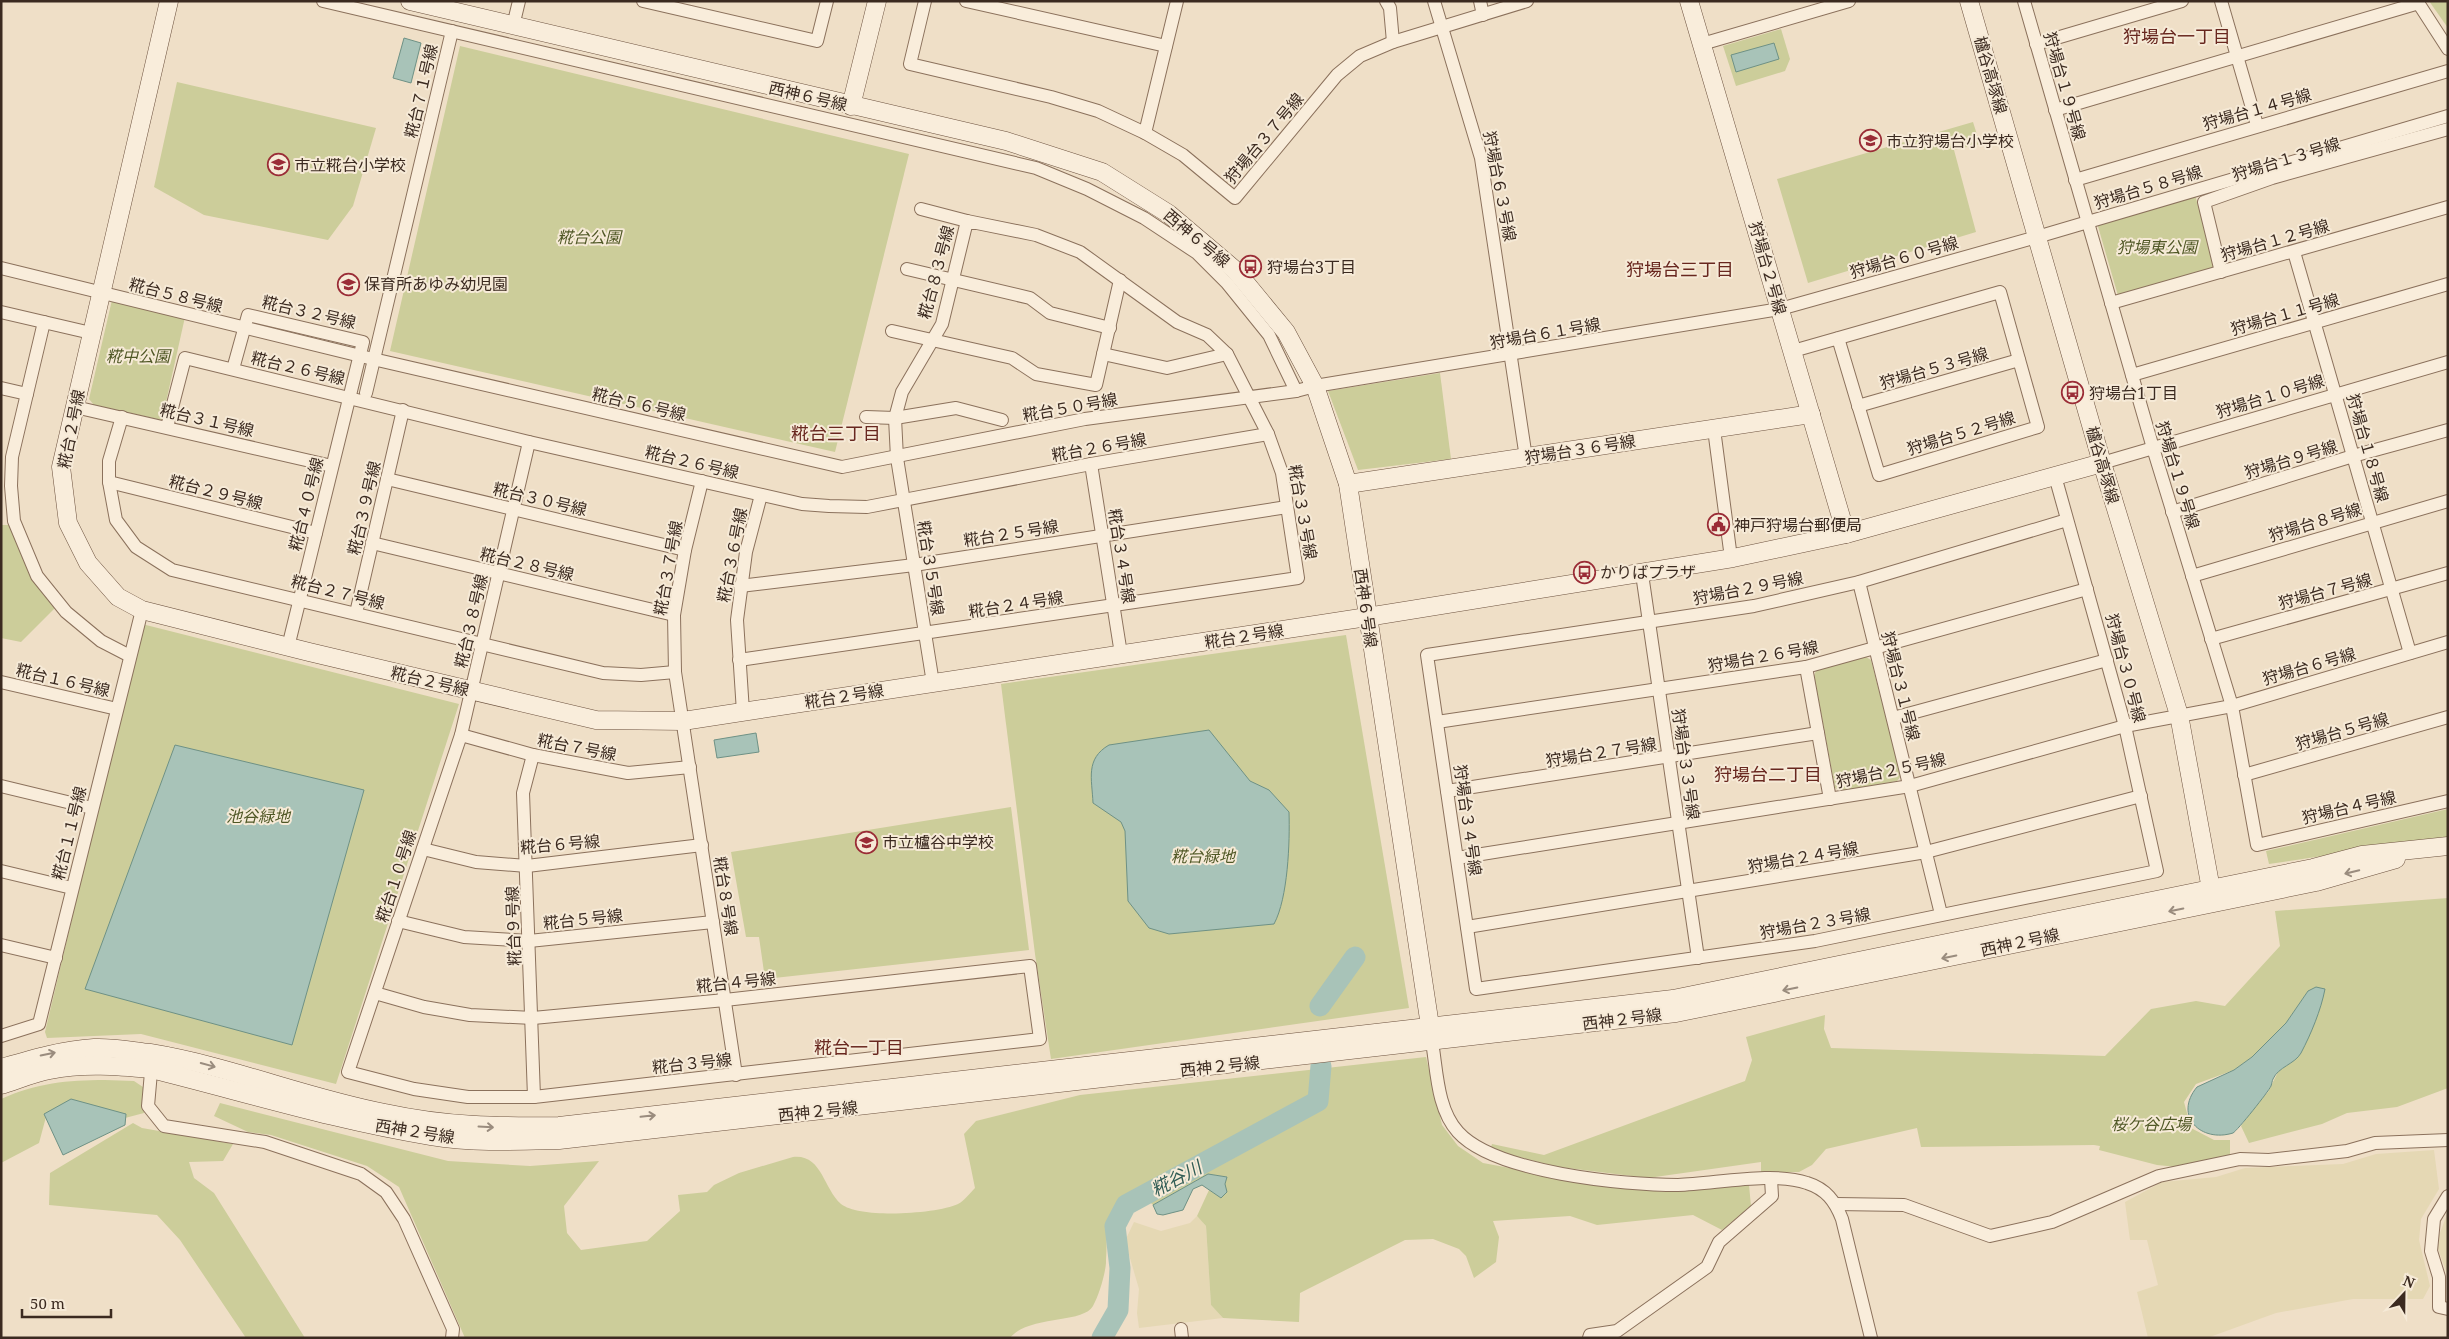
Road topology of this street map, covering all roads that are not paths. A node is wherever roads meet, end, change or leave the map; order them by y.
1 (169, 1) edge
2 (323, 1) edge
3 (410, 1) edge
4 (519, 1) edge
5 (643, 1) edge
6 (827, 1) edge
7 (877, 1) edge
8 (925, 1) edge
9 (966, 1) edge
10 (1177, 1) edge
11 (1386, 1) edge
12 (1434, 1) edge
13 (1480, 1) edge
14 (1528, 1) edge
15 (1690, 1) edge
16 (1849, 1) edge
17 (1969, 1) edge
18 (2024, 1) edge
19 (2182, 1) edge
20 (2221, 1) edge
21 (2418, 2) edge
22 (1483, 15) junction
23 (513, 26) junction
24 (1443, 27) junction
25 (452, 31) junction
26 (1393, 42) junction
27 (1702, 44) junction
28 (2036, 44) junction
29 (1166, 46) junction
30 (2448, 48) edge
31 (2238, 57) junction
32 (2448, 71) edge
33 (851, 106) junction
34 (2055, 110) junction
35 (2448, 116) edge
36 (2257, 125) junction
37 (2448, 129) edge
38 (1145, 133) junction
39 (2075, 180) junction
40 (2448, 207) edge
41 (921, 209) dead end
42 (967, 221) junction
43 (2087, 222) junction
44 (2037, 237) junction
45 (2294, 252) junction
46 (1, 268) edge
47 (907, 269) dead end
48 (2220, 272) junction
49 (952, 280) junction
50 (1120, 280) junction
51 (2448, 284) edge
52 (100, 293) junction
53 (2111, 303) junction
54 (1780, 309) junction
55 (1, 312) edge
56 (44, 322) junction
57 (2314, 323) junction
58 (245, 328) junction
59 (1110, 328) junction
60 (892, 330) dead end
61 (91, 333) junction
62 (1838, 338) junction
63 (932, 340) junction
64 (1792, 351) junction
65 (1103, 354) junction
66 (1227, 354) junction
67 (1512, 355) junction
68 (359, 356) junction
69 (374, 359) junction
70 (2019, 360) junction
71 (2448, 362) edge
72 (233, 369) junction
73 (2132, 375) junction
74 (1315, 386) junction
75 (1, 388) edge
76 (1296, 391) junction
77 (366, 393) dead end
78 (27, 394) junction
79 (2335, 394) junction
80 (349, 396) junction
81 (1250, 397) junction
82 (1858, 406) junction
83 (75, 407) junction
84 (403, 410) junction
85 (1811, 414) junction
86 (122, 417) junction
87 (866, 417) dead end
88 (896, 418) junction
89 (1002, 420) dead end
90 (168, 427) junction
91 (1714, 428) junction
92 (2448, 430) edge
93 (1268, 434) junction
94 (530, 442) junction
95 (2153, 448) junction
96 (6, 456) edge
97 (2353, 456) junction
98 (898, 458) junction
99 (1526, 458) junction
100 (2102, 463) junction
101 (1091, 464) junction
102 (332, 466) junction
103 (2054, 476) junction
104 (387, 479) junction
105 (702, 481) junction
106 (109, 482) junction
107 (1348, 484) junction
108 (761, 495) junction
109 (904, 500) junction
110 (2448, 501) edge
111 (1287, 507) junction
112 (513, 509) junction
113 (2172, 512) junction
114 (2067, 520) junction
115 (1, 521) edge
116 (14, 521) junction
117 (2372, 522) junction
118 (316, 533) junction
119 (1846, 534) junction
120 (1103, 535) junction
121 (372, 543) junction
122 (685, 550) junction
123 (1731, 558) junction
124 (914, 565) junction
125 (2448, 573) edge
126 (498, 574) junction
127 (1642, 574) junction
128 (2192, 576) junction
129 (1298, 578) joint
130 (1859, 582) junction
131 (740, 586) junction
132 (2087, 589) junction
133 (2392, 590) junction
134 (300, 599) junction
135 (1114, 605) junction
136 (142, 610) junction
137 (356, 613) junction
138 (674, 615) junction
139 (1367, 617) junction
140 (1649, 622) junction
141 (925, 634) junction
142 (2211, 639) junction
143 (2448, 642) edge
144 (481, 644) junction
145 (288, 647) junction
146 (1876, 649) junction
147 (2410, 653) junction
148 (1121, 654) junction
149 (1427, 655) joint
150 (130, 656) junction
151 (739, 660) junction
152 (2107, 660) junction
153 (1806, 667) junction
154 (675, 672) junction
155 (1, 682) edge
156 (933, 683) junction
157 (471, 690) junction
158 (1659, 690) junction
159 (2232, 706) junction
160 (117, 708) junction
161 (743, 712) junction
162 (2179, 715) junction
163 (2448, 717) edge
164 (1893, 718) junction
165 (683, 721) junction
166 (1437, 722) junction
167 (2125, 726) junction
168 (1818, 733) junction
169 (461, 734) junction
170 (533, 755) junction
171 (1669, 758) junction
172 (690, 767) junction
173 (2244, 775) junction
174 (1, 786) edge
175 (1910, 786) junction
176 (1448, 791) junction
177 (2141, 796) junction
178 (1830, 799) junction
179 (2448, 801) edge
180 (92, 808) junction
181 (1678, 824) junction
182 (702, 845) junction
183 (2257, 845) joint
184 (2440, 847) edge
185 (423, 849) junction
186 (1926, 852) junction
187 (1457, 858) junction
188 (527, 866) junction
189 (2157, 870) joint
190 (1, 871) edge
191 (72, 888) junction
192 (1688, 893) junction
193 (2212, 896) junction
194 (1941, 914) junction
195 (398, 921) junction
196 (713, 922) junction
197 (1467, 928) junction
198 (529, 941) junction
199 (1, 945) edge
200 (56, 958) junction
201 (1698, 958) junction
202 (1476, 989) joint
203 (375, 993) junction
204 (725, 1000) junction
205 (533, 1018) junction
206 (1431, 1035) junction
207 (1, 1036) edge
208 (1040, 1039) joint
209 (152, 1062) junction
210 (1, 1068) edge
211 (348, 1072) joint
212 (736, 1075) junction
213 (1, 1085) edge
214 (534, 1097) junction
215 (2448, 1140) edge
216 (1771, 1179) junction
217 (2448, 1196) edge
218 (1836, 1204) junction
219 (2448, 1309) edge
220 (452, 1338) edge
221 (1589, 1338) edge
222 (1871, 1338) edge

1 - 52 street, 糀台２号線
2 - 25 street
3 - 23 street, 西神６号線
4 - 23 street
5 - 6 street
7 - 33 street
8 - 38 street, 狩場台３７号線
9 - 29 street
10 - 29 street
11 - 26 street
12 - 24 street, 狩場台６３号線
13 - 22 street
14 - 22 street, 狩場台３７号線
15 - 27 street, 狩場台２号線
16 - 27 street
17 - 44 street, 櫨谷高塚線
18 - 28 street, 狩場台１９号線
19 - 28 street
20 - 31 street
21 - 30 street
21 - 31 street
22 - 24 street, 狩場台３７号線
23 - 33 street, 西神６号線
24 - 26 street, 狩場台３７号線
24 - 67 street, 狩場台６３号線
25 - 69 street, 糀台７１号線
25 - 76 street
26 - 38 street, 狩場台３７号線
27 - 54 street, 狩場台２号線
28 - 34 street, 狩場台１９号線
29 - 38 street
31 - 34 street
31 - 36 street
32 - 36 street, 狩場台１４号線
33 - 74 street, 西神６号線
34 - 39 street, 狩場台１９号線
35 - 43 street, 狩場台５８号線
36 - 39 street, 狩場台１４号線
37 - 48 street, 狩場台１３号線
39 - 43 street, 狩場台１９号線
40 - 45 street, 狩場台１２号線
41 - 42 street
42 - 49 street, 糀台８３号線
42 - 50 street, 糀台８３号線
43 - 44 street, 狩場台５８号線
43 - 53 street, 狩場台１９号線
44 - 54 street, 狩場台６０号線
44 - 100 street, 櫨谷高塚線
45 - 48 street, 狩場台１２号線
45 - 57 street, 狩場台１８号線
46 - 52 street, 糀台５８号線
47 - 49 street
48 - 53 street, 狩場台１２号線
49 - 59 street
49 - 63 street, 糀台８３号線
50 - 59 street
50 - 66 street, 糀台８３号線
51 - 57 street, 狩場台１１号線
52 - 58 street, 糀台５８号線
52 - 61 street, 糀台２号線
53 - 73 street, 狩場台１９号線
54 - 64 street, 狩場台２号線
54 - 67 street, 狩場台６１号線
55 - 56 street
56 - 61 street
56 - 78 street
57 - 73 street, 狩場台１１号線
57 - 79 street, 狩場台１８号線
58 - 68 street, 糀台３２号線
58 - 72 street, 糀台３２号線
59 - 65 street
60 - 63 street
61 - 83 street, 糀台２号線
62 - 64 street, 狩場台５２号線
62 - 70 street, 狩場台５２号線
62 - 82 street, 狩場台５２号線
63 - 65 street
63 - 88 street, 糀台８３号線
64 - 85 street, 狩場台２号線
65 - 66 street
66 - 81 street, 糀台８３号線
67 - 74 street, 狩場台６１号線
67 - 99 street, 狩場台６３号線
68 - 69 street, 糀台５６号線
68 - 80 street, 糀台３２号線
69 - 77 street, 糀台７１号線
69 - 98 street, 糀台５６号線
70 - 82 street, 狩場台５３号線
70 - 82 street, 狩場台５２号線
71 - 79 street, 狩場台１０号線
72 - 80 street, 糀台２６号線
72 - 90 street, 糀台２６号線
73 - 95 street, 狩場台１９号線
74 - 76 street, 狩場台６１号線
74 - 107 street, 西神６号線
75 - 78 street
76 - 81 street, 糀台５０号線
78 - 96 street
79 - 95 street, 狩場台１０号線
79 - 97 street, 狩場台１８号線
80 - 84 street, 糀台２６号線
80 - 102 street, 糀台４０号線
81 - 93 street, 糀台３３号線
81 - 98 street, 糀台５０号線
83 - 86 street, 糀台３１号線
83 - 136 street, 糀台２号線
84 - 94 street, 糀台２６号線
84 - 104 street, 糀台３９号線
85 - 91 street, 狩場台３６号線
85 - 119 street, 狩場台２号線
86 - 90 street, 糀台３１号線
86 - 106 street, 糀台２７号線
87 - 88 street
88 - 89 street
88 - 98 street, 糀台８３号線
90 - 102 street, 糀台３１号線
91 - 99 street, 狩場台３６号線
91 - 123 street
92 - 97 street, 狩場台９号線
93 - 101 street, 糀台２６号線
93 - 111 street, 糀台３３号線
94 - 105 street, 糀台２６号線
94 - 112 street, 糀台３８号線
95 - 100 street, 狩場台１０号線
95 - 113 street, 狩場台１９号線
96 - 116 street
97 - 113 street, 狩場台９号線
97 - 117 street, 狩場台１８号線
98 - 109 street, 糀台３５号線
99 - 107 street, 狩場台３６号線
100 - 103 street, 糀台２号線
100 - 162 street, 櫨谷高塚線
101 - 109 street, 糀台２６号線
101 - 120 street, 糀台３４号線
102 - 118 street, 糀台４０号線
103 - 114 street, 狩場台３０号線
103 - 119 street, 糀台２号線
104 - 112 street, 糀台３０号線
104 - 121 street, 糀台３９号線
105 - 108 street, 糀台２６号線
105 - 122 street, 糀台３７号線
106 - 118 street, 糀台２９号線
106 - 134 street, 糀台２７号線
107 - 139 street, 西神６号線
108 - 109 street, 糀台２６号線
108 - 131 street, 糀台３６号線
109 - 124 street, 糀台３５号線
110 - 117 street, 狩場台８号線
111 - 120 street, 糀台２５号線
111 - 129 street, 糀台３３号線
112 - 122 street, 糀台３０号線
112 - 126 street, 糀台３８号線
113 - 128 street, 狩場台１９号線
114 - 130 street, 狩場台２９号線
114 - 132 street, 狩場台３０号線
115 - 116 street
116 - 150 street
117 - 128 street, 狩場台８号線
117 - 133 street, 狩場台１８号線
118 - 134 street, 糀台４０号線
119 - 123 street, 糀台２号線
120 - 124 street, 糀台２５号線
120 - 135 street, 糀台３４号線
121 - 126 street, 糀台２８号線
121 - 137 street, 糀台３９号線
122 - 138 street, 糀台３７号線
123 - 127 street, 糀台２号線
124 - 131 street, 糀台２５号線
124 - 141 street, 糀台３５号線
125 - 133 street, 狩場台７号線
126 - 138 street, 糀台２８号線
126 - 144 street, 糀台３８号線
127 - 139 street, 糀台２号線
127 - 140 street, 狩場台３３号線
128 - 142 street, 狩場台１９号線
129 - 135 street, 糀台２４号線
130 - 140 street, 狩場台２９号線
130 - 146 street, 狩場台３１号線
131 - 151 street, 糀台３６号線
132 - 146 street, 狩場台２６号線
132 - 152 street, 狩場台３０号線
133 - 142 street, 狩場台７号線
133 - 147 street, 狩場台１８号線
134 - 137 street, 糀台２７号線
134 - 145 street, 糀台４０号線
135 - 141 street, 糀台２４号線
135 - 148 street, 糀台３４号線
136 - 145 street, 糀台２号線
136 - 150 street, 糀台１１号線
137 - 144 street, 糀台２７号線
138 - 154 street, 糀台３７号線
139 - 148 street, 糀台２号線
139 - 206 street, 西神６号線
140 - 149 street, 狩場台２９号線
140 - 158 street, 狩場台３３号線
141 - 151 street, 糀台２４号線
141 - 156 street, 糀台３５号線
142 - 159 street, 狩場台１９号線
143 - 147 street, 狩場台６号線
144 - 154 street, 糀台２７号線
144 - 157 street, 糀台３８号線
145 - 157 street, 糀台２号線
146 - 153 street, 狩場台２６号線
146 - 164 street, 狩場台３１号線
147 - 159 street, 狩場台６号線
148 - 156 street, 糀台２号線
149 - 166 street, 狩場台３４号線
150 - 160 street, 糀台１１号線
151 - 161 street, 糀台３６号線
152 - 164 street
152 - 167 street, 狩場台３０号線
153 - 158 street, 狩場台２６号線
153 - 168 street
154 - 165 street, 糀台３７号線
155 - 160 street, 糀台１６号線
156 - 161 street, 糀台２号線
157 - 165 street, 糀台２号線
157 - 169 street, 糀台１０号線
158 - 166 street, 狩場台２６号線
158 - 171 street, 狩場台３３号線
159 - 162 street, 狩場台６号線
159 - 173 street, 狩場台１９号線
160 - 180 street, 糀台１１号線
161 - 165 street, 糀台２号線
162 - 167 street, 狩場台２５号線
162 - 193 street, 櫨谷高塚線
163 - 173 street, 狩場台５号線
164 - 175 street, 狩場台３１号線
165 - 172 street, 糀台８号線
166 - 176 street, 狩場台３４号線
167 - 175 street, 狩場台２５号線
167 - 177 street, 狩場台３０号線
168 - 171 street, 狩場台２７号線
168 - 178 street
169 - 170 street, 糀台７号線
169 - 185 street, 糀台１０号線
170 - 172 street, 糀台７号線
170 - 188 street, 糀台９号線
171 - 176 street, 狩場台２７号線
171 - 181 street, 狩場台３３号線
172 - 182 street, 糀台８号線
173 - 183 street, 狩場台１９号線
174 - 180 street
175 - 178 street, 狩場台２５号線
175 - 186 street, 狩場台３１号線
176 - 187 street, 狩場台３４号線
177 - 186 street, 狩場台２４号線
177 - 189 street, 狩場台３０号線
178 - 181 street, 狩場台２５号線
179 - 183 street, 狩場台４号線
180 - 191 street, 糀台１１号線
181 - 187 street, 狩場台２５号線
181 - 192 street, 狩場台３３号線
182 - 188 street, 糀台６号線
182 - 196 street, 糀台８号線
184 - 193 street, 西神２号線
185 - 188 street, 糀台６号線
185 - 195 street, 糀台１０号線
186 - 192 street, 狩場台２４号線
186 - 194 street, 狩場台３１号線
187 - 197 street, 狩場台３４号線
188 - 198 street, 糀台９号線
189 - 194 street, 狩場台２３号線
190 - 191 street
191 - 200 street, 糀台１１号線
192 - 197 street, 狩場台２４号線
192 - 201 street, 狩場台３３号線
193 - 206 street, 西神２号線
194 - 201 street, 狩場台２３号線
195 - 198 street, 糀台５号線
195 - 203 street, 糀台１０号線
196 - 198 street, 糀台５号線
196 - 204 street, 糀台８号線
197 - 202 street, 狩場台３４号線
198 - 205 street, 糀台９号線
199 - 200 street
200 - 207 street, 糀台１１号線
201 - 202 street, 狩場台２３号線
203 - 205 street, 糀台４号線
203 - 211 street, 糀台１０号線
204 - 205 street, 糀台４号線
204 - 208 street, 糀台４号線
204 - 212 street, 糀台８号線
205 - 214 street, 糀台９号線
206 - 209 street, 西神２号線
206 - 216 street
208 - 212 street, 糀台３号線
210 -> 209 street, 西神２号線
209 - 213 street, 西神２号線
209 - 220 street
211 - 214 street, 糀台３号線
212 - 214 street, 糀台３号線
215 - 218 street
216 - 218 street
216 - 221 street
217 - 219 street
218 - 222 street

